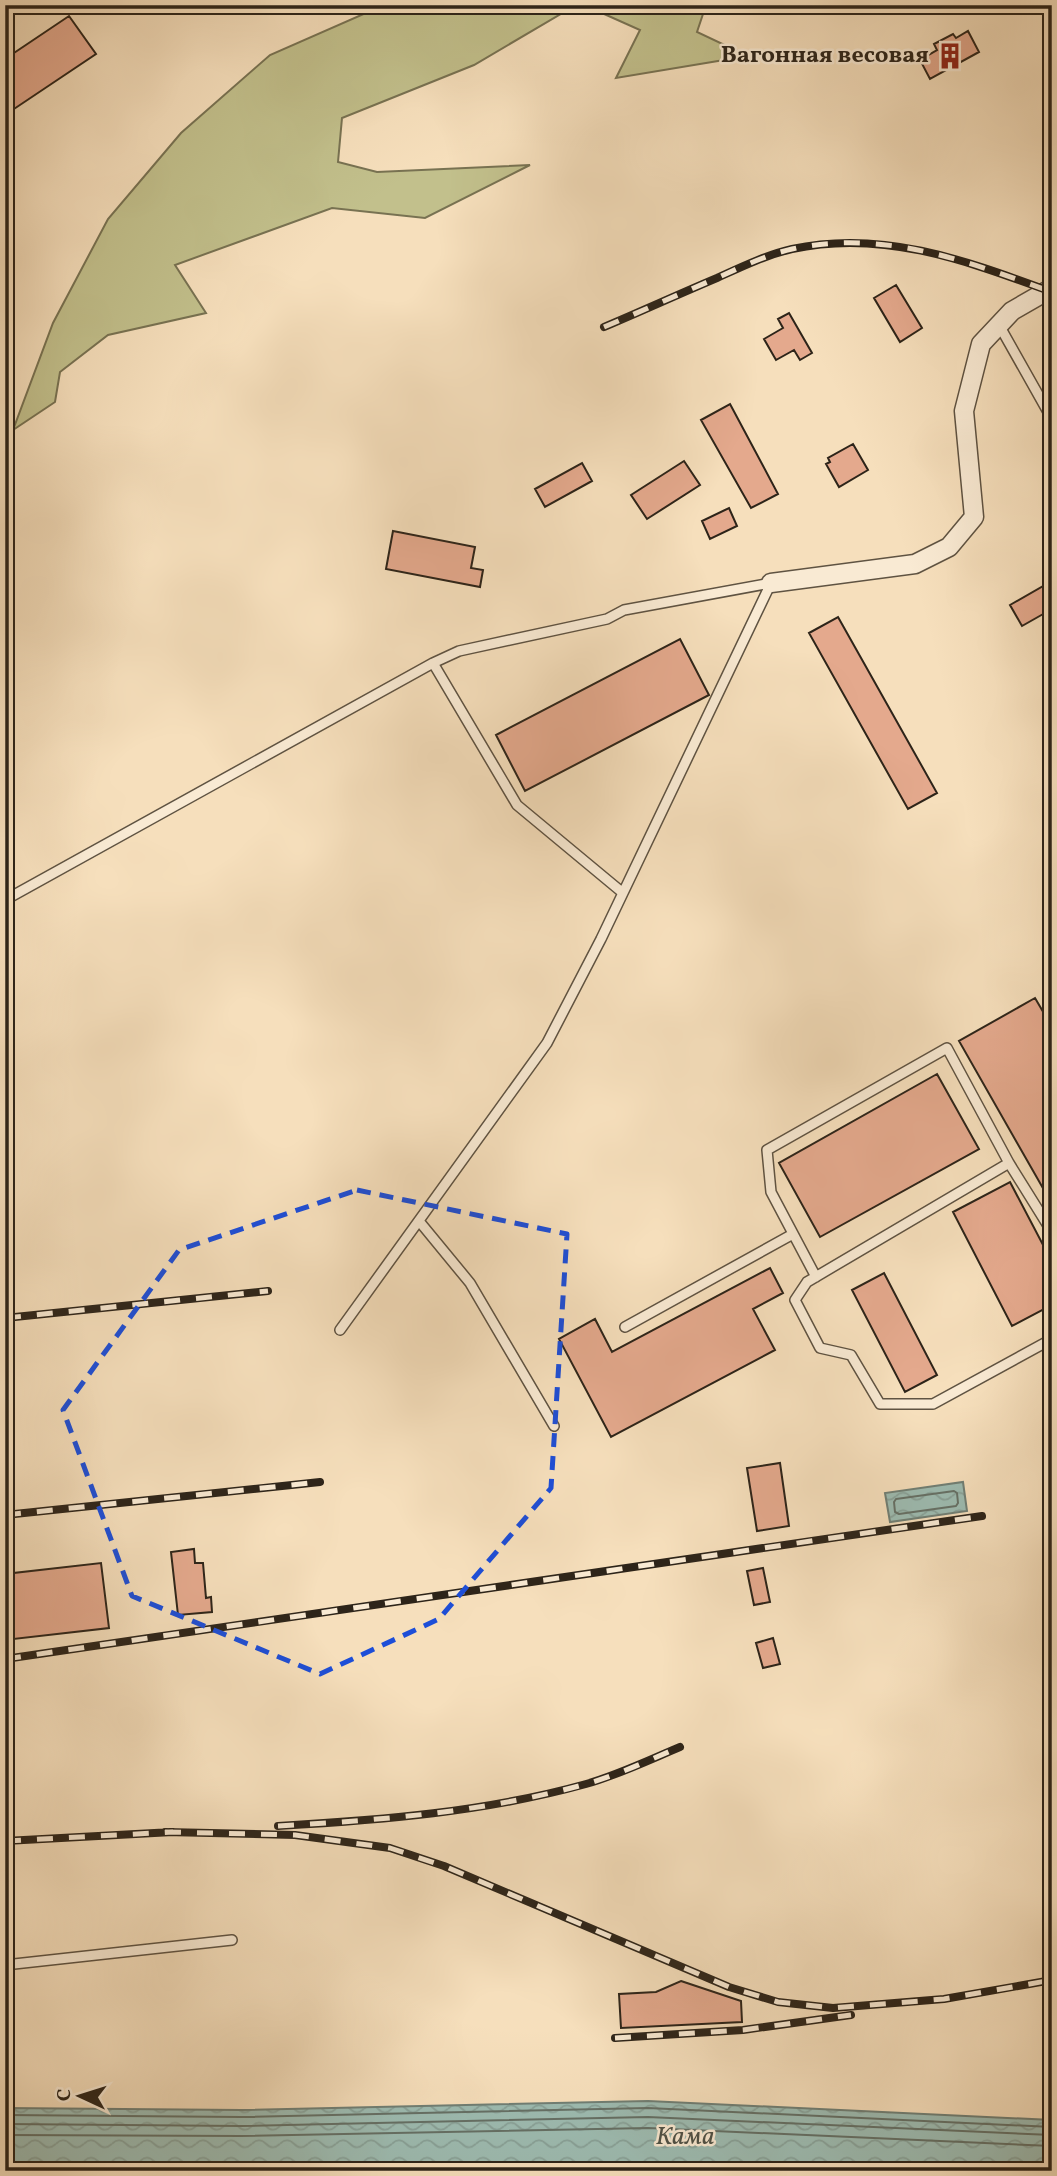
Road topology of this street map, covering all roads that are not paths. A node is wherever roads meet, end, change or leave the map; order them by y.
1 (1052, 288) edge
2 (999, 325) junction
3 (1052, 419) edge
4 (771, 583) junction
5 (433, 663) junction
6 (623, 893) junction
7 (5, 900) edge
8 (1009, 1163) junction
9 (419, 1221) junction
10 (1052, 1232) edge
11 (793, 1234) junction
12 (816, 1277) junction
13 (625, 1327) dead end
14 (340, 1330) dead end
15 (1052, 1339) edge
16 (554, 1426) dead end
17 (232, 1940) dead end
18 (5, 1965) edge

1 - 2 street
2 - 3 lane
2 - 4 street
4 - 5 lane
4 - 6 lane
5 - 6 lane
5 - 7 lane
6 - 9 lane
8 - 10 lane
8 - 11 lane
8 - 12 lane
9 - 14 lane
9 - 16 lane
11 - 12 lane
11 - 13 lane
12 - 15 lane
17 - 18 lane

